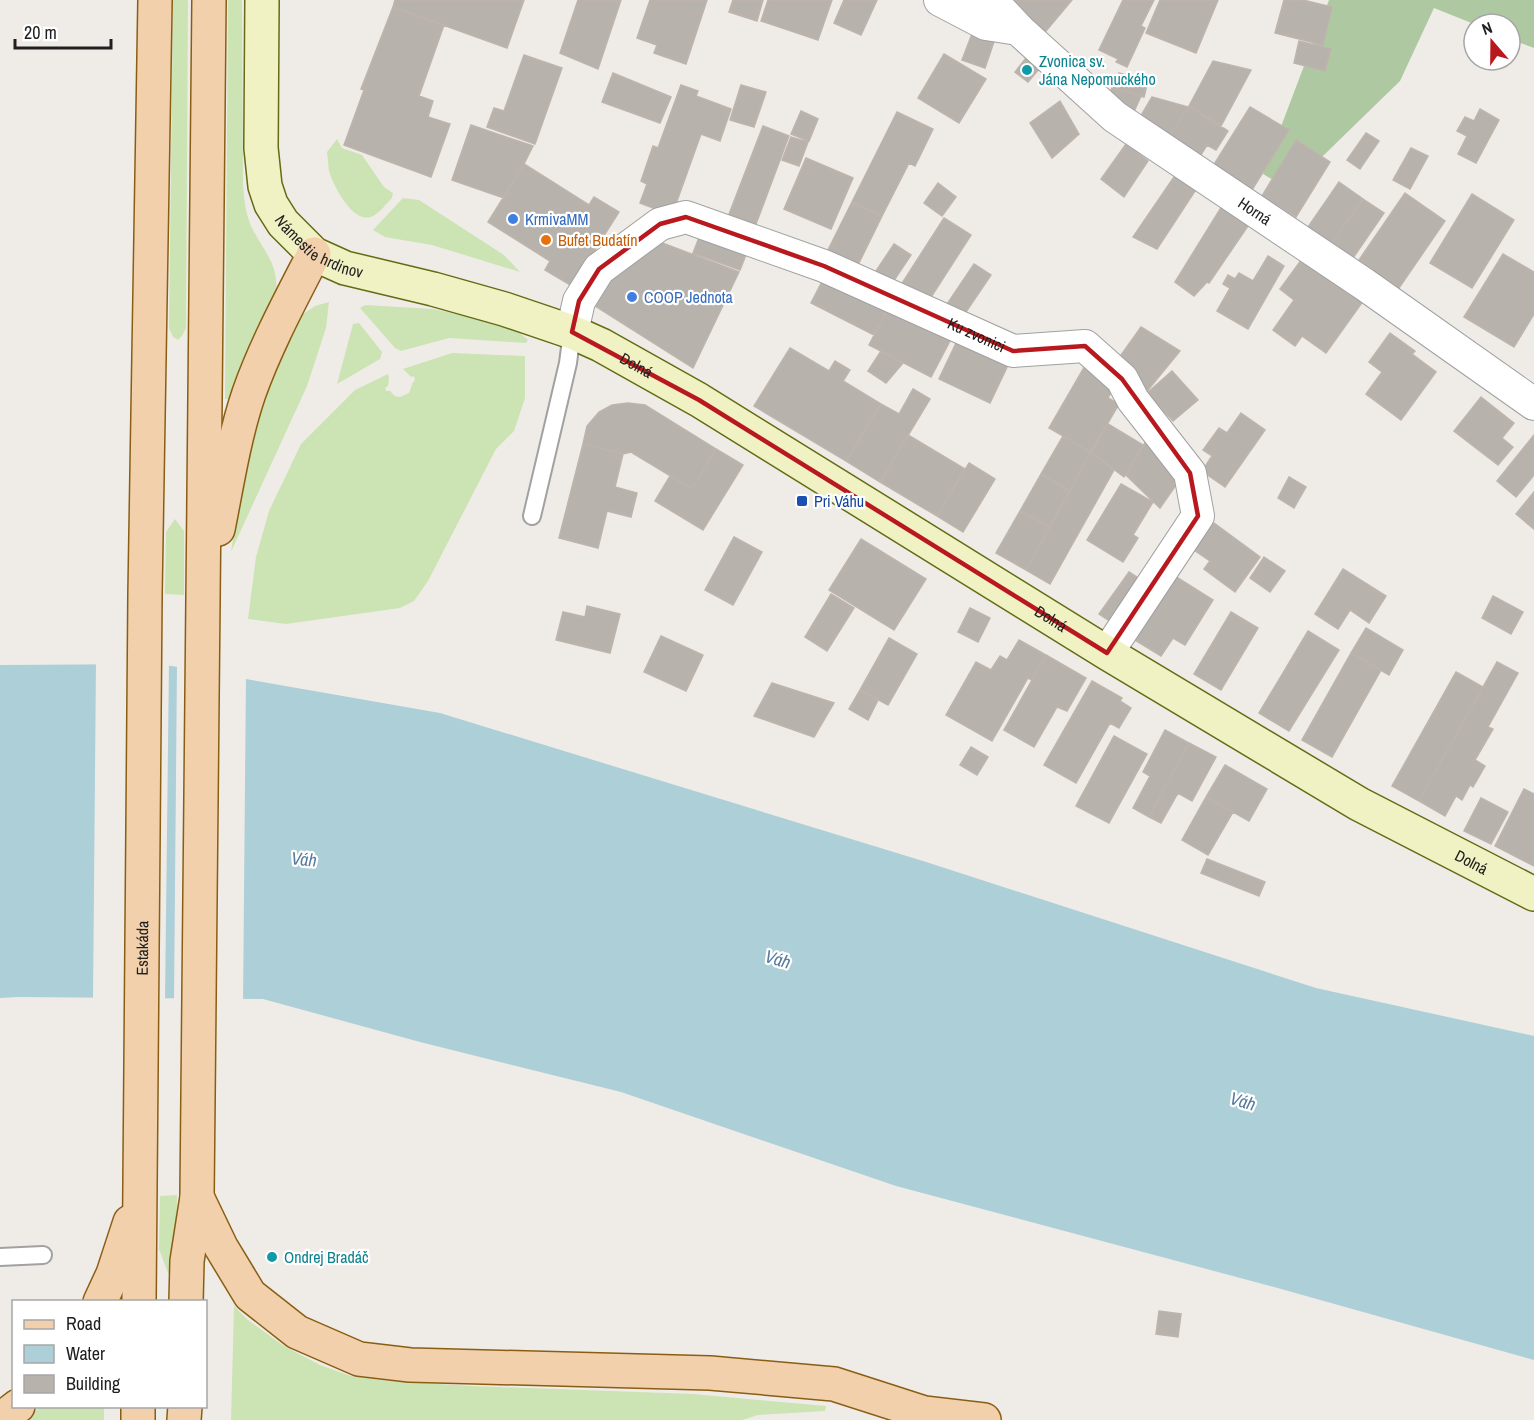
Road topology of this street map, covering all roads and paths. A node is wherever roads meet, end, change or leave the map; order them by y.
1 (155, 0) edge
2 (209, 0) edge
3 (262, 0) edge
4 (940, 0) edge
5 (991, 0) edge
6 (1018, 29) junction
7 (314, 254) junction
8 (572, 332) junction
9 (1534, 404) edge
10 (532, 516) dead end
11 (203, 598) junction
12 (1107, 653) junction
13 (1534, 894) edge
14 (140, 1195) junction
15 (197, 1197) junction
16 (43, 1255) dead end
17 (0, 1257) edge
18 (101, 1300) edge
19 (139, 1300) edge
20 (186, 1300) edge
21 (17, 1408) edge
22 (924, 1413) junction
23 (0, 1420) edge
24 (866, 1420) edge
25 (984, 1420) edge

1 - 14 main road, Estakáda
2 - 11 main road
3 - 7 main road, Námestie hrdinov
4 - 6 street
5 - 6 street, Horná
6 - 9 street, Horná
7 - 8 main road, Námestie hrdinov
7 - 11 main road
8 - 10 lane
8 - 12 main road, Dolná
8 - 12 street, Ku zvonici
11 - 15 main road
12 - 13 main road, Dolná
14 - 18 main road
14 - 19 main road, Estakáda
15 - 20 main road
15 - 22 main road
16 - 17 lane
21 - 23 main road
22 - 24 main road
22 - 25 main road

